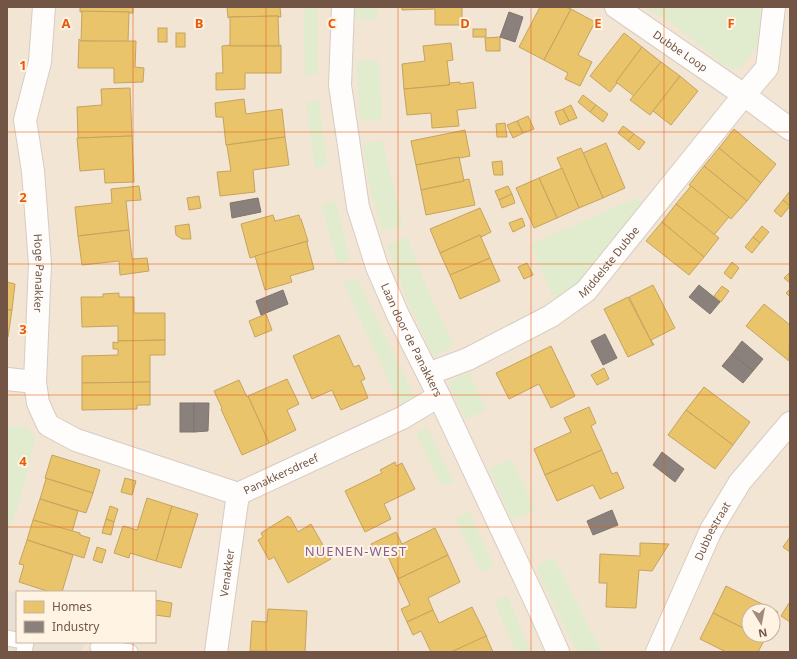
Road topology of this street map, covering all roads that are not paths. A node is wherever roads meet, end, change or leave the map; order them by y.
1 (44, 7) edge
2 (343, 7) edge
3 (616, 7) edge
4 (774, 7) edge
5 (744, 95) junction
6 (16, 119) edge
7 (790, 129) edge
8 (428, 374) junction
9 (7, 379) edge
10 (35, 382) junction
11 (439, 396) junction
12 (790, 423) edge
13 (48, 425) joint
14 (238, 494) junction
15 (98, 646) dead end
16 (130, 652) edge
17 (216, 652) edge
18 (558, 652) edge
19 (657, 652) edge

1 - 6 street, Hoge Panakker
2 - 8 street, Laan door de Panakkers
3 - 5 street, Dubbe Loop
4 - 5 street
5 - 7 street, Dubbe Loop
5 - 8 street, Middelste Dubbe
6 - 10 street, Hoge Panakker
8 - 11 street, Laan door de Panakkers
9 - 10 street
10 - 13 street, Hoge Panakker
11 - 14 street, Panakkersdreef
11 - 18 street, Laan door de Panakkers
12 - 19 street, Dubbestraat
13 - 14 street, Panakkersdreef
14 - 17 street, Venakker
15 - 16 lane

